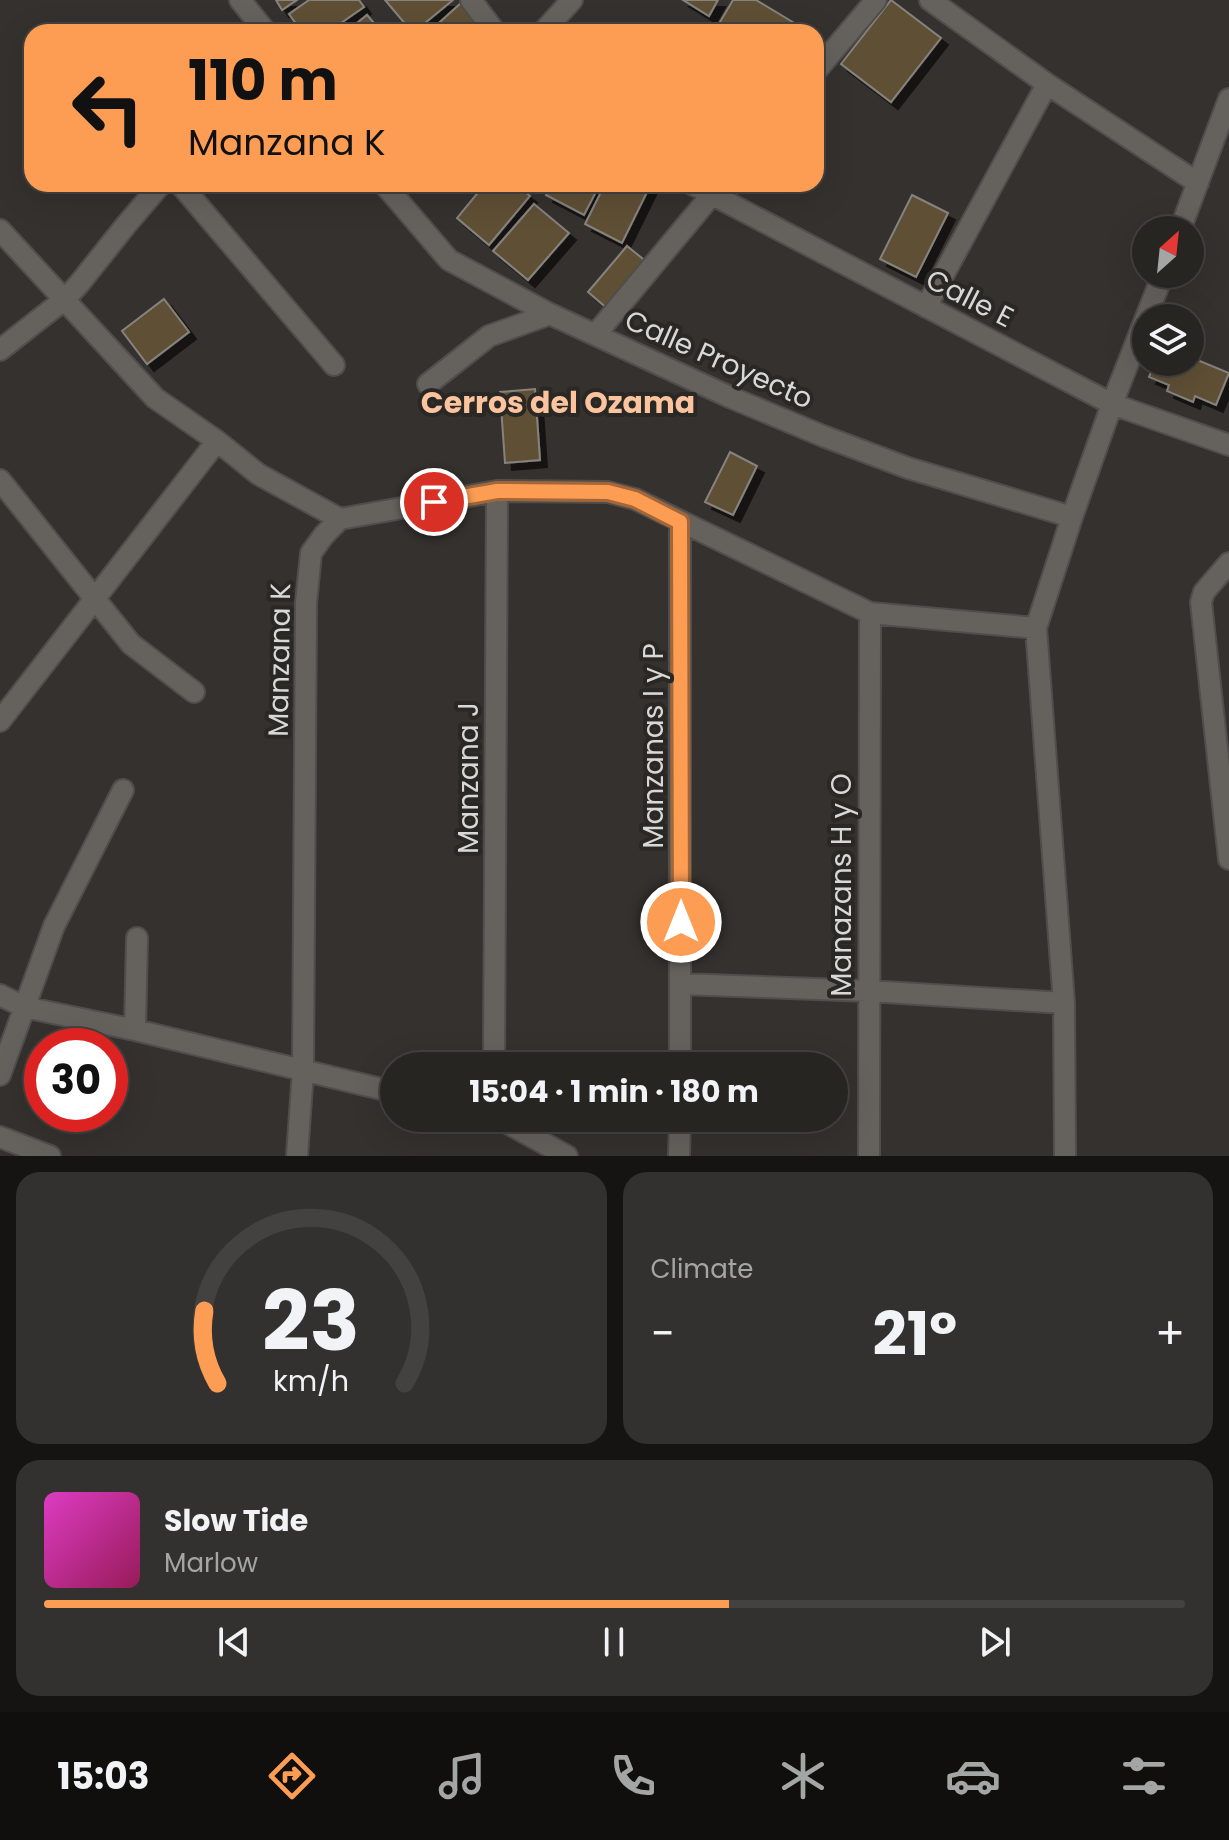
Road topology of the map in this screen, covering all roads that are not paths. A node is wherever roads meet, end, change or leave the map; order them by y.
1 (240, 0) edge
2 (471, 0) edge
3 (572, 0) edge
4 (876, 0) edge
5 (930, 0) edge
6 (260, 24) edge
7 (489, 24) edge
8 (550, 24) edge
9 (824, 62) edge
10 (1047, 84) junction
11 (1229, 99) edge
12 (1198, 183) junction
13 (154, 192) edge
14 (187, 192) edge
15 (391, 192) edge
16 (714, 192) edge
17 (721, 192) edge
18 (1185, 216) edge
19 (0, 230) edge
20 (1158, 288) edge
21 (65, 299) junction
22 (926, 307) junction
23 (550, 314) junction
24 (596, 334) junction
25 (0, 350) edge
26 (334, 365) dead end
27 (428, 384) dead end
28 (1112, 404) junction
29 (217, 441) junction
30 (1229, 445) edge
31 (0, 480) edge
32 (497, 491) junction
33 (1072, 517) junction
34 (340, 519) junction
35 (680, 522) junction
36 (1229, 563) edge
37 (95, 599) junction
38 (870, 613) junction
39 (1036, 628) junction
40 (194, 692) dead end
41 (0, 721) edge
42 (123, 790) dead end
43 (1229, 859) edge
44 (137, 938) dead end
45 (681, 984) junction
46 (869, 991) junction
47 (0, 995) edge
48 (1064, 1003) junction
49 (24, 1007) junction
50 (135, 1030) junction
51 (494, 1052) edge
52 (680, 1052) edge
53 (303, 1071) junction
54 (0, 1075) edge
55 (380, 1089) edge
56 (523, 1132) edge
57 (680, 1132) edge
58 (0, 1137) edge
59 (50, 1156) edge
60 (297, 1156) edge
61 (567, 1156) edge
62 (679, 1156) edge
63 (869, 1156) edge
64 (1065, 1156) edge

1 - 6 street
2 - 7 street
3 - 8 street
4 - 9 street
5 - 10 street
10 - 12 street
10 - 22 street
11 - 12 street
12 - 18 street
13 - 21 street
14 - 26 street
15 - 23 street, Calle Proyecto
16 - 24 street
17 - 22 street, Calle E
19 - 21 street
20 - 28 street
21 - 25 street
21 - 29 street
22 - 28 street, Calle E
23 - 24 street, Calle Proyecto
23 - 27 street
24 - 33 street, Calle Proyecto
28 - 30 street, Calle E
28 - 33 street
29 - 34 street
29 - 37 street
31 - 37 street
32 - 34 street
32 - 35 street
32 - 51 street, Manzana J
33 - 39 street
34 - 53 street, Manzana K
35 - 38 street
35 - 45 street, Manzanas I y P
36 - 43 street
37 - 40 street
37 - 41 street
38 - 39 street
38 - 46 street, Manazans H y O
39 - 48 street
42 - 49 street
44 - 50 street
45 - 46 street
45 - 52 street, Manzanas I y P
46 - 48 street
46 - 63 street, Manazans H y O
47 - 49 street
48 - 64 street
49 - 50 street
49 - 54 street
50 - 53 street
53 - 55 street
53 - 60 street, Manzana K
56 - 61 street
57 - 62 street
58 - 59 street

